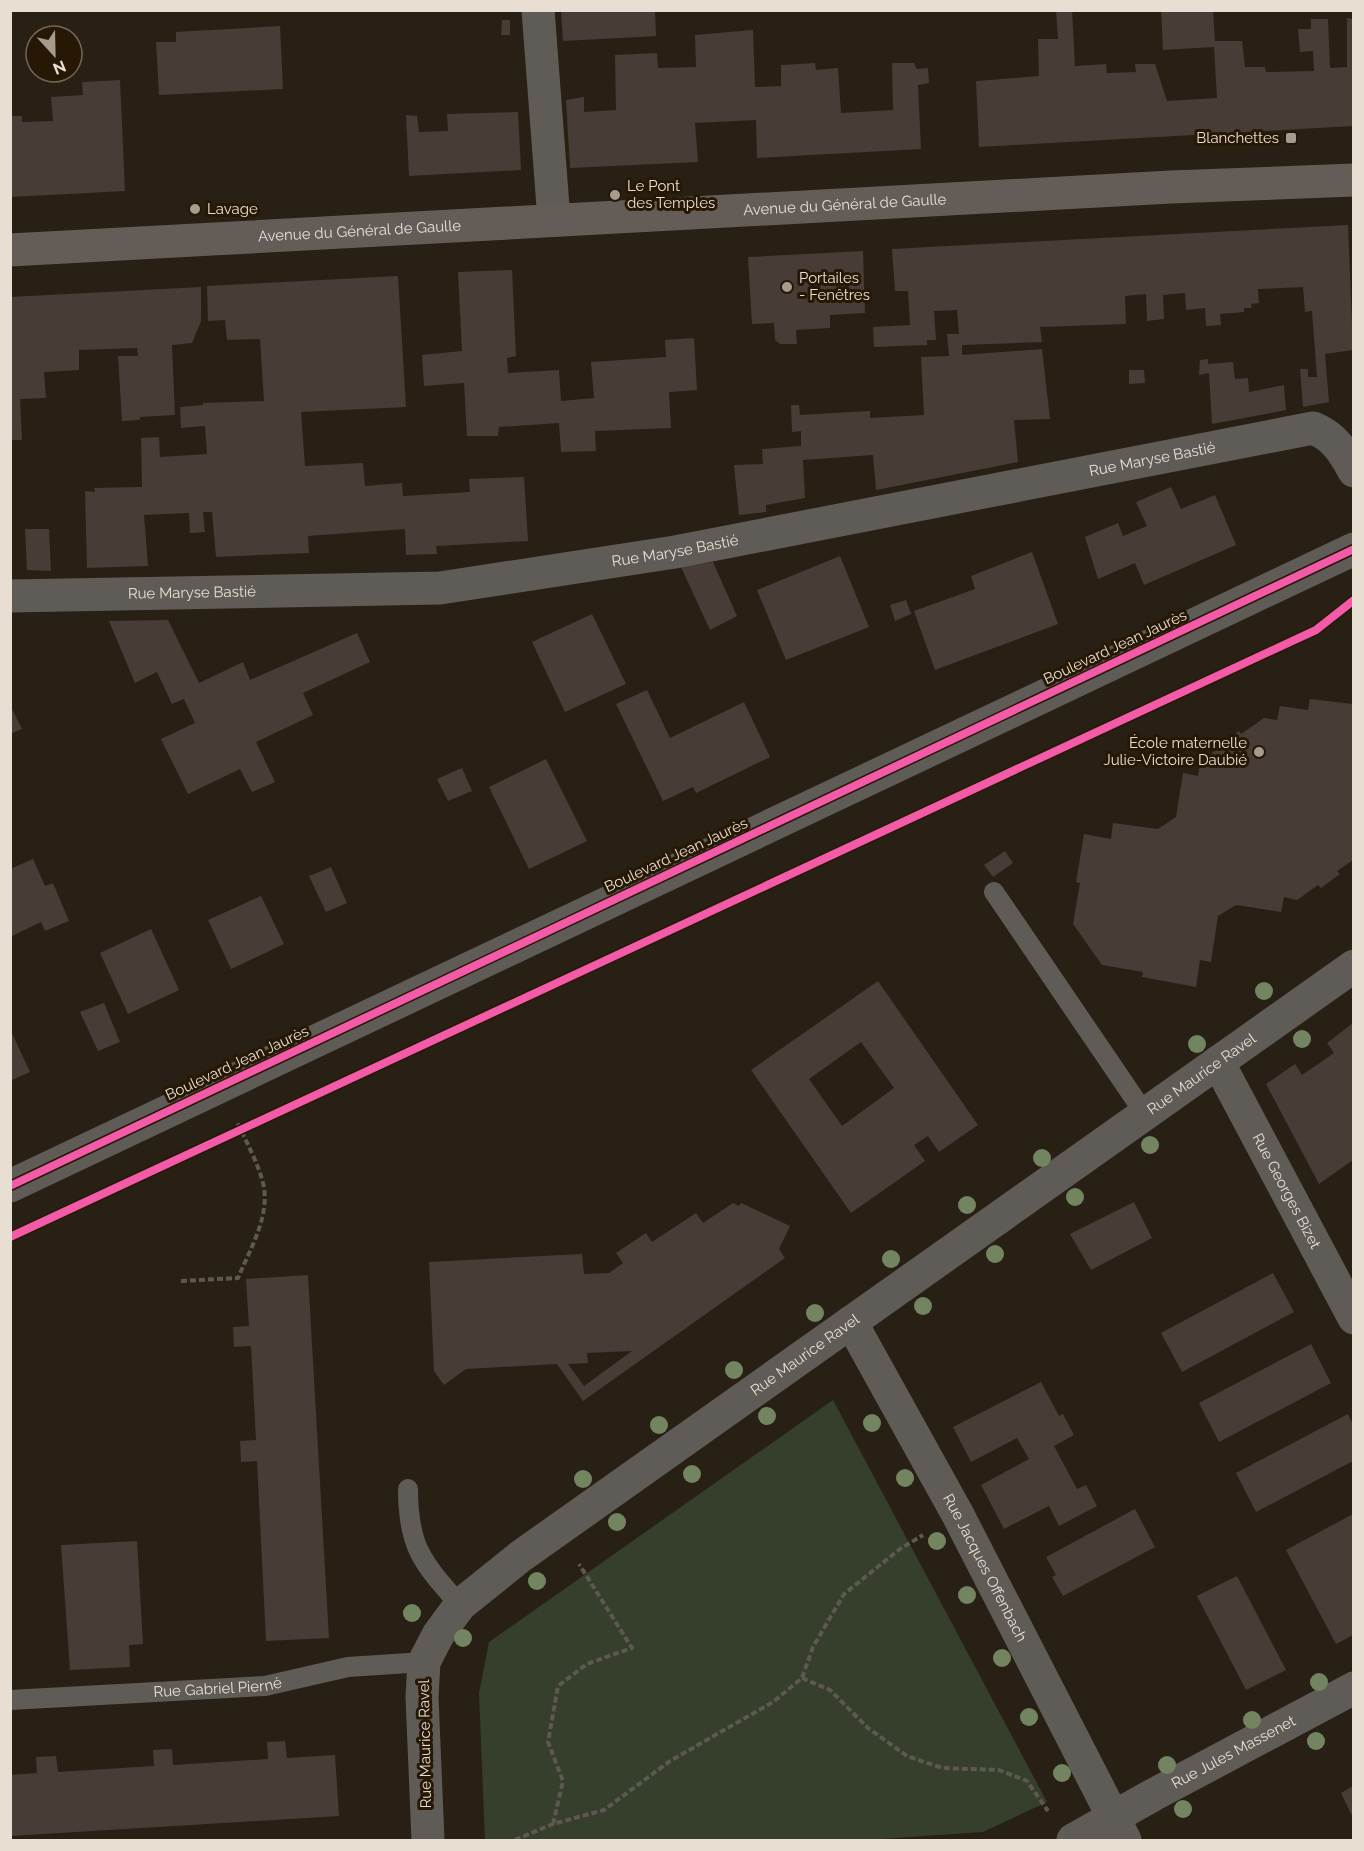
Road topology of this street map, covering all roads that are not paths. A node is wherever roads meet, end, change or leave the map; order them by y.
1 (538, 10) edge
2 (1353, 180) edge
3 (555, 220) junction
4 (10, 250) edge
5 (1353, 471) edge
6 (1353, 549) edge
7 (10, 596) edge
8 (994, 892) dead end
9 (1353, 966) edge
10 (1218, 1062) junction
11 (1144, 1114) junction
12 (10, 1185) edge
13 (1353, 1318) edge
14 (851, 1322) junction
15 (408, 1489) dead end
16 (460, 1605) junction
17 (424, 1662) junction
18 (1353, 1688) edge
19 (10, 1700) edge
20 (1119, 1829) edge
21 (428, 1840) edge
22 (1073, 1840) edge

1 - 3 street
2 - 3 main road, Avenue du Général de Gaulle
3 - 4 main road, Avenue du Général de Gaulle
5 - 7 street, Rue Maryse Bastié
6 - 12 street, Boulevard Jean Jaurès
8 - 11 lane
9 - 10 street, Rue Maurice Ravel
10 - 11 street, Rue Maurice Ravel
10 - 13 street, Rue Georges Bizet
11 - 14 street, Rue Maurice Ravel
14 - 16 street, Rue Maurice Ravel
14 - 20 street, Rue Jacques Offenbach
15 - 16 lane
16 - 17 street, Rue Maurice Ravel
17 - 19 lane, Rue Gabriel Pierné
17 - 21 street, Rue Maurice Ravel
18 - 20 street, Rue Jules Massenet
20 - 22 street, Rue Jules Massenet

